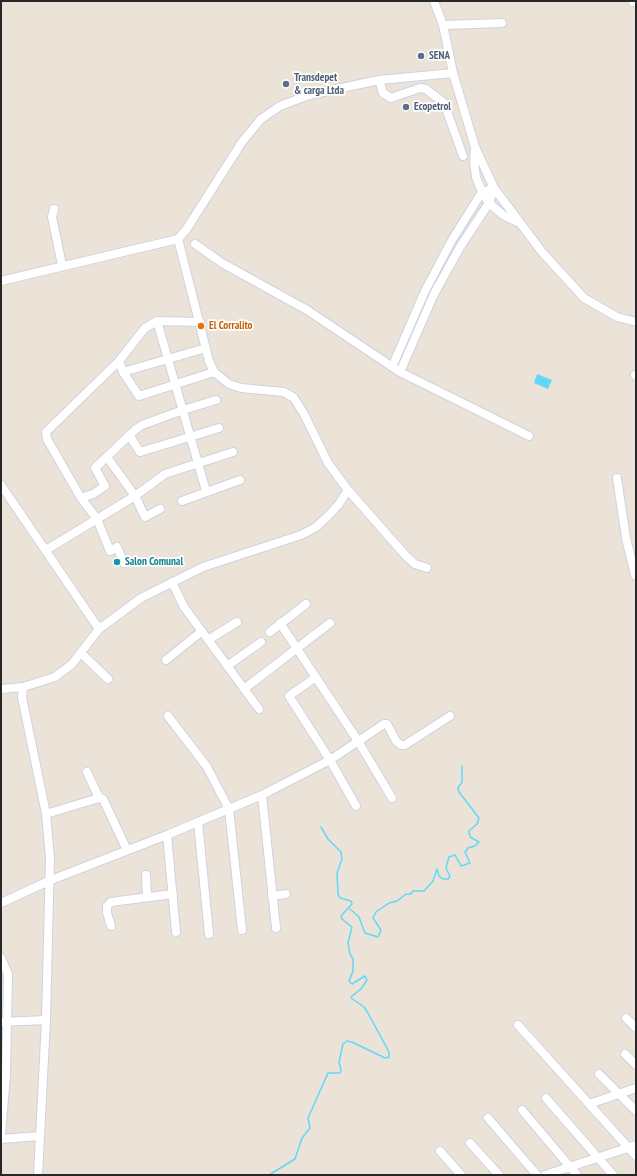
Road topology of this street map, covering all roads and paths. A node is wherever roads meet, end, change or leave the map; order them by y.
1 (434, 1) edge
2 (502, 23) dead end
3 (443, 25) junction
4 (453, 73) junction
5 (379, 80) junction
6 (476, 147) junction
7 (463, 156) dead end
8 (494, 188) junction
9 (482, 192) junction
10 (489, 203) junction
11 (54, 209) dead end
12 (518, 222) junction
13 (178, 239) junction
14 (195, 244) dead end
15 (62, 265) junction
16 (1, 280) edge
17 (425, 291) junction
18 (434, 294) junction
19 (158, 321) junction
20 (200, 322) junction
21 (636, 322) edge
22 (206, 348) junction
23 (169, 360) junction
24 (119, 362) junction
25 (392, 367) junction
26 (123, 372) junction
27 (214, 372) junction
28 (400, 372) junction
29 (174, 384) junction
30 (216, 400) dead end
31 (183, 410) junction
32 (219, 428) dead end
33 (129, 435) junction
34 (190, 436) junction
35 (529, 436) dead end
36 (233, 452) dead end
37 (107, 457) junction
38 (196, 463) junction
39 (617, 478) dead end
40 (240, 480) dead end
41 (1, 485) edge
42 (348, 490) junction
43 (206, 491) junction
44 (93, 494) junction
45 (135, 496) junction
46 (81, 498) junction
47 (182, 501) dead end
48 (160, 509) dead end
49 (90, 512) junction
50 (97, 519) junction
51 (46, 550) junction
52 (124, 562) dead end
53 (427, 568) dead end
54 (635, 575) edge
55 (172, 582) junction
56 (306, 604) dead end
57 (237, 622) dead end
58 (280, 623) junction
59 (330, 623) dead end
60 (99, 629) junction
61 (202, 631) junction
62 (270, 632) dead end
63 (208, 640) junction
64 (261, 642) dead end
65 (298, 648) junction
66 (81, 653) junction
67 (166, 660) dead end
68 (227, 666) junction
69 (316, 677) junction
70 (108, 679) dead end
71 (23, 687) junction
72 (1, 689) edge
73 (244, 689) junction
74 (259, 709) dead end
75 (168, 716) dead end
76 (450, 716) dead end
77 (358, 741) junction
78 (330, 760) junction
79 (87, 772) dead end
80 (262, 795) junction
81 (99, 798) junction
82 (392, 798) dead end
83 (356, 806) dead end
84 (229, 809) junction
85 (46, 814) junction
86 (198, 822) junction
87 (167, 835) junction
88 (127, 850) junction
89 (146, 875) dead end
90 (51, 880) junction
91 (173, 894) junction
92 (286, 894) dead end
93 (272, 896) junction
94 (147, 898) junction
95 (1, 902) edge
96 (111, 926) dead end
97 (276, 928) dead end
98 (242, 930) dead end
99 (176, 932) dead end
100 (209, 934) dead end
101 (1, 958) edge
102 (626, 1018) dead end
103 (46, 1020) junction
104 (4, 1022) edge
105 (518, 1025) dead end
106 (636, 1028) edge
107 (625, 1054) dead end
108 (636, 1065) edge
109 (599, 1074) dead end
110 (636, 1088) edge
111 (620, 1094) junction
112 (546, 1098) dead end
113 (589, 1104) junction
114 (522, 1110) dead end
115 (636, 1111) edge
116 (488, 1118) dead end
117 (1, 1134) edge
118 (40, 1136) junction
119 (1, 1139) edge
120 (470, 1143) dead end
121 (632, 1147) edge
122 (440, 1151) dead end
123 (636, 1156) edge
124 (598, 1158) junction
125 (571, 1167) junction
126 (38, 1175) edge
127 (461, 1175) edge
128 (498, 1175) edge
129 (537, 1175) edge
130 (545, 1175) edge
131 (577, 1175) edge
132 (613, 1175) edge

1 - 3 street
2 - 3 street
3 - 4 street
4 - 5 street
4 - 6 street
5 - 7 street
5 - 13 street
6 - 8 street
6 - 9 street
8 - 9 street
8 - 10 street
8 - 12 street
9 - 10 street
9 - 17 street
10 - 12 street
10 - 18 street
11 - 15 street
12 - 21 street
13 - 15 street
13 - 20 street
14 - 25 street
15 - 16 street
17 - 18 street
17 - 25 street
18 - 28 street
19 - 20 street
19 - 23 street
19 - 24 street
20 - 22 street
22 - 23 street
22 - 27 street
23 - 26 street
23 - 29 street
24 - 26 street
24 - 46 street
25 - 28 street
26 - 29 street
27 - 29 street
27 - 42 street
28 - 35 street
29 - 31 street
30 - 31 street
31 - 33 street
31 - 34 street
32 - 34 street
33 - 34 street
33 - 37 street
34 - 38 street
36 - 38 street
37 - 44 street
37 - 45 street
38 - 43 street
38 - 45 street
39 - 54 street
40 - 43 street
41 - 51 street
42 - 53 street
42 - 55 street
43 - 47 street
44 - 46 street
44 - 49 street
45 - 48 street
45 - 50 street
46 - 49 street
49 - 50 street
50 - 51 street
50 - 52 street
51 - 60 street
55 - 60 street
55 - 61 street
56 - 58 street
57 - 63 street
58 - 62 street
58 - 65 street
59 - 65 street
60 - 66 street
61 - 63 street
61 - 67 street
63 - 68 street
64 - 68 street
65 - 69 street
65 - 73 street
66 - 70 street
66 - 71 street
68 - 73 street
69 - 77 street
69 - 78 street
71 - 72 street
71 - 85 street
73 - 74 street
75 - 84 street
76 - 77 street
77 - 78 street
77 - 82 street
78 - 80 street
78 - 83 street
79 - 81 street
80 - 84 street
80 - 93 street
81 - 85 street
81 - 88 street
84 - 86 street
84 - 98 street
85 - 90 street
86 - 87 street
86 - 100 street
87 - 88 street
87 - 91 street
88 - 90 street
89 - 94 street
90 - 95 street
90 - 103 street
91 - 94 street
91 - 99 street
92 - 93 street
93 - 97 street
94 - 96 street
101 - 104 street
102 - 106 street
103 - 104 street
103 - 118 street
104 - 117 street
105 - 113 street
107 - 108 street
109 - 111 street
110 - 111 street
111 - 113 street
111 - 115 street
112 - 124 street
113 - 121 street
114 - 125 street
116 - 129 street
118 - 119 street
118 - 126 street
120 - 128 street
121 - 123 street
121 - 124 street
122 - 127 street
124 - 125 street
124 - 132 street
125 - 130 street
125 - 131 street

